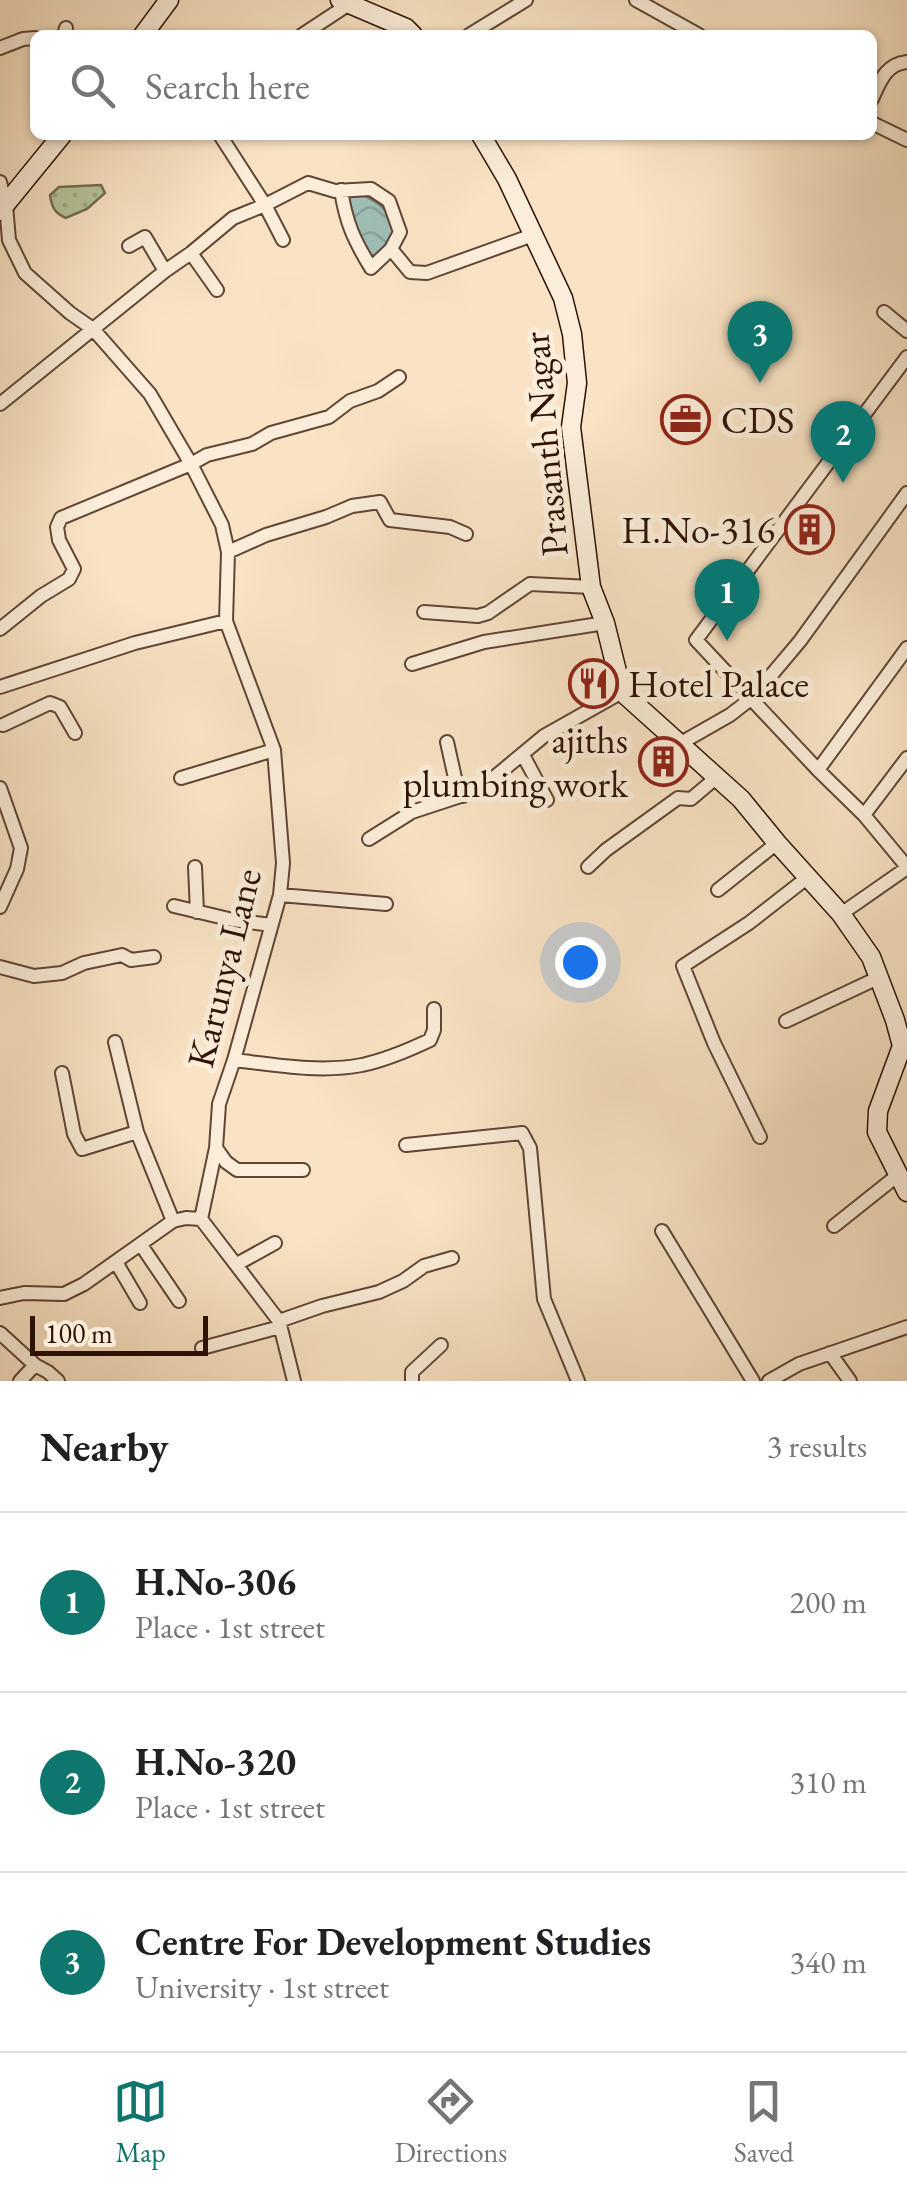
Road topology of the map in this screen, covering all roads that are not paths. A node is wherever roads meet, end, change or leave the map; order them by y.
1 (170, 0) edge
2 (526, 0) edge
3 (636, 0) edge
4 (345, 2) edge
5 (146, 30) edge
6 (309, 30) edge
7 (408, 30) edge
8 (477, 30) edge
9 (690, 30) edge
10 (30, 38) edge
11 (0, 48) edge
12 (907, 62) edge
13 (877, 90) edge
14 (877, 125) edge
15 (58, 140) edge
16 (223, 140) edge
17 (483, 140) edge
18 (907, 140) edge
19 (0, 182) edge
20 (342, 190) junction
21 (264, 205) junction
22 (3, 208) edge
23 (534, 235) junction
24 (283, 240) dead end
25 (129, 246) dead end
26 (391, 249) junction
27 (190, 253) junction
28 (165, 270) junction
29 (217, 290) dead end
30 (884, 312) dead end
31 (93, 329) junction
32 (907, 331) edge
33 (907, 357) edge
34 (399, 377) dead end
35 (0, 404) edge
36 (191, 464) junction
37 (907, 494) edge
38 (466, 534) dead end
39 (228, 552) junction
40 (591, 586) junction
41 (424, 612) dead end
42 (226, 621) junction
43 (605, 623) junction
44 (0, 629) edge
45 (907, 648) edge
46 (412, 664) dead end
47 (902, 668) edge
48 (0, 688) edge
49 (622, 692) junction
50 (752, 698) junction
51 (1, 727) edge
52 (76, 733) dead end
53 (448, 742) dead end
54 (681, 744) junction
55 (274, 750) junction
56 (523, 755) junction
57 (907, 758) edge
58 (818, 770) junction
59 (716, 776) junction
60 (182, 778) dead end
61 (0, 788) edge
62 (463, 796) junction
63 (547, 800) dead end
64 (864, 814) junction
65 (369, 839) dead end
66 (777, 843) junction
67 (195, 867) dead end
68 (588, 867) dead end
69 (907, 867) edge
70 (808, 877) junction
71 (718, 890) dead end
72 (280, 895) junction
73 (386, 904) dead end
74 (0, 906) edge
75 (174, 906) dead end
76 (197, 912) junction
77 (841, 914) junction
78 (270, 926) junction
79 (154, 957) dead end
80 (0, 966) edge
81 (880, 977) junction
82 (434, 1010) dead end
83 (786, 1020) dead end
84 (115, 1042) dead end
85 (904, 1046) edge
86 (234, 1060) junction
87 (62, 1073) dead end
88 (137, 1132) junction
89 (760, 1138) dead end
90 (406, 1145) dead end
91 (216, 1148) junction
92 (303, 1170) dead end
93 (903, 1183) edge
94 (201, 1219) junction
95 (174, 1221) junction
96 (834, 1226) dead end
97 (662, 1230) dead end
98 (275, 1243) dead end
99 (141, 1245) junction
100 (452, 1258) dead end
101 (116, 1262) junction
102 (237, 1264) junction
103 (0, 1298) edge
104 (179, 1301) dead end
105 (140, 1303) dead end
106 (280, 1324) junction
107 (907, 1327) edge
108 (0, 1333) edge
109 (441, 1345) dead end
110 (202, 1348) dead end
111 (830, 1353) junction
112 (35, 1365) junction
113 (20, 1381) edge
114 (58, 1381) edge
115 (294, 1381) edge
116 (412, 1381) edge
117 (578, 1381) edge
118 (753, 1381) edge
119 (768, 1381) edge
120 (850, 1381) edge

1 - 5 street
2 - 8 street
3 - 9 street
4 - 6 street
4 - 7 street
10 - 11 street
12 - 13 street
14 - 18 street
15 - 22 street
16 - 21 street
17 - 23 street, Prasanth Nagar
19 - 22 street, Karunya Lane
20 - 21 street
20 - 26 street
20 - 26 street
21 - 24 street
21 - 27 street
22 - 31 street, Karunya Lane
23 - 26 street
23 - 40 street, Prasanth Nagar
25 - 28 street
27 - 28 street
27 - 29 street
28 - 31 street
30 - 32 street
31 - 35 street
31 - 36 street, Karunya Lane
33 - 50 street
34 - 36 street
36 - 39 street, Karunya Lane
36 - 44 street
37 - 50 street
38 - 39 street
39 - 42 street, Karunya Lane
40 - 41 street
40 - 43 street, Prasanth Nagar
42 - 48 street
42 - 55 street, Karunya Lane
43 - 46 street
43 - 49 street, Prasanth Nagar
45 - 47 street
47 - 58 street
49 - 54 street
49 - 56 street
50 - 54 street
50 - 58 street
51 - 52 street
53 - 62 street
54 - 59 street
55 - 60 street
55 - 72 street, Karunya Lane
56 - 62 street
56 - 63 street
57 - 64 street
58 - 64 street
59 - 66 street
59 - 68 street
61 - 74 street
62 - 65 street
64 - 69 street
66 - 70 street
66 - 71 street
67 - 76 street
69 - 77 street
70 - 77 street
70 - 89 street
72 - 73 street
72 - 78 street, Karunya Lane
75 - 76 street
76 - 78 street
77 - 81 street
78 - 86 street, Karunya Lane
79 - 80 street
81 - 83 street
81 - 85 street
82 - 86 street
84 - 88 street
85 - 93 street
86 - 91 street, Karunya Lane
87 - 88 street
88 - 95 street
90 - 117 street
91 - 92 street
91 - 94 street, Karunya Lane
93 - 96 street
94 - 95 street
94 - 102 street
95 - 99 street
97 - 118 street
98 - 102 street
99 - 101 street
99 - 104 street
100 - 106 street
101 - 103 street
101 - 105 street
102 - 106 street
106 - 110 street
106 - 115 street
107 - 111 street
108 - 112 street
109 - 116 street
111 - 119 street
111 - 120 street
112 - 113 street
112 - 114 street

